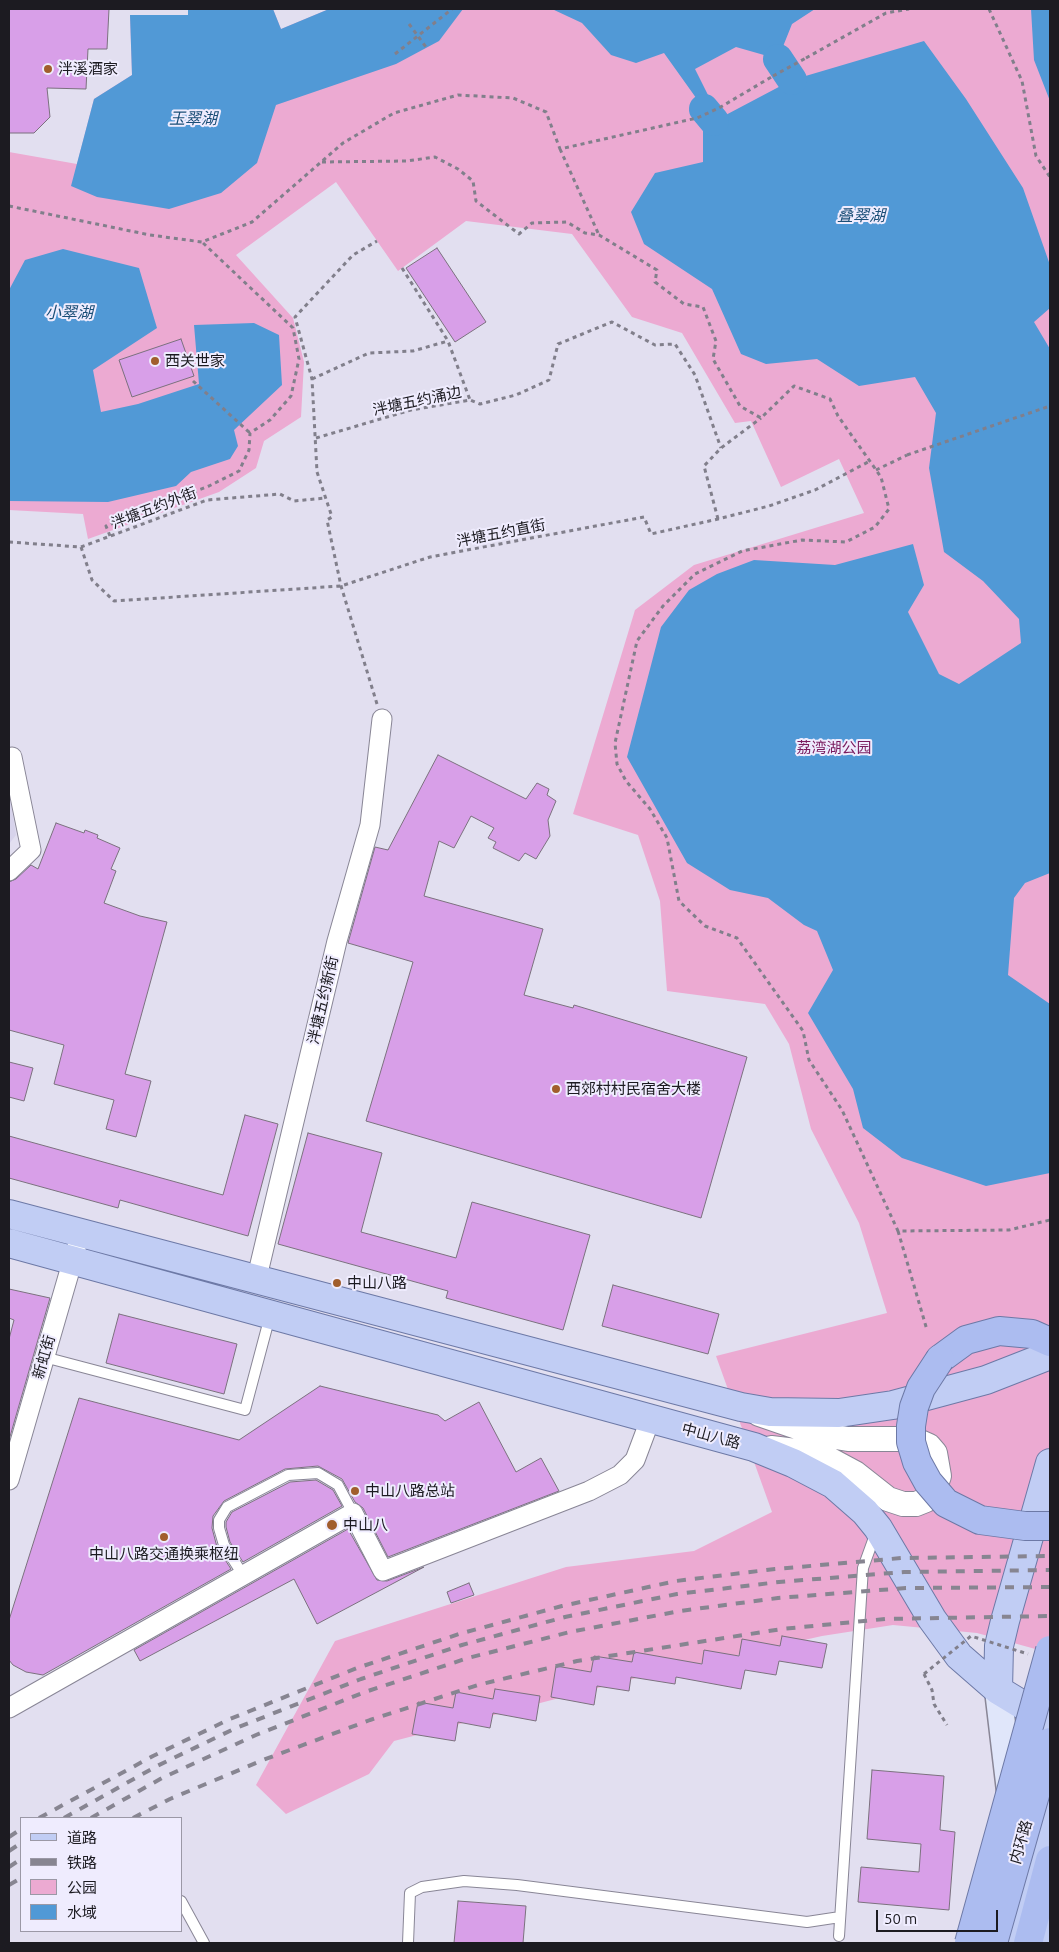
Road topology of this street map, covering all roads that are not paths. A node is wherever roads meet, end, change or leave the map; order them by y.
1 (382, 719) road end
2 (12, 757) dead end
3 (9, 871) edge
4 (9, 1214) edge
5 (81, 1233) junction
6 (9, 1243) edge
7 (72, 1260) junction
8 (256, 1281) junction
9 (271, 1315) junction
10 (1050, 1342) edge
11 (1050, 1355) edge
12 (44, 1357) junction
13 (741, 1407) junction
14 (650, 1420) junction
15 (754, 1447) junction
16 (1050, 1463) edge
17 (9, 1480) edge
18 (353, 1513) junction
19 (1050, 1526) edge
20 (878, 1528) junction
21 (243, 1575) junction
22 (1041, 1652) edge
23 (998, 1690) junction
24 (9, 1708) edge
25 (1038, 1713) edge
26 (1050, 1742) edge
27 (1049, 1792) edge
28 (1050, 1860) edge
29 (182, 1903) edge
30 (1050, 1917) edge
31 (840, 1918) junction
32 (1050, 1934) edge
33 (839, 1936) dead end
34 (204, 1943) edge
35 (408, 1943) edge
36 (968, 1943) edge
37 (979, 1943) edge
38 (993, 1943) edge
39 (1009, 1943) edge
40 (1028, 1943) edge
41 (1040, 1943) edge
42 (1048, 1943) edge

1 - 8 street, 泮塘五约新街
2 - 3 street
4 - 5 main road
5 - 7 street, 新虹街
5 - 8 main road
6 - 7 main road, 中山八路
7 - 9 main road, 中山八路
7 - 12 street, 新虹街
8 - 13 main road
9 - 12 lane
9 - 14 main road, 中山八路
10 - 19 highway, bridge
11 - 13 main road
12 - 17 street, 新虹街
13 - 15 street
14 - 15 main road, 中山八路
14 - 18 street
15 - 20 main road, 中山八路
16 - 23 main road
18 - 21 street
18 - 21 lane
20 - 23 main road, 中山八路
20 - 31 lane
21 - 24 street
22 - 36 highway, bridge
23 - 25 main road, 中山八路
23 - 37 main road
25 - 27 main road
26 - 38 highway, 内环路, bridge
27 - 39 main road
28 - 40 highway
29 - 34 lane
30 - 41 main road
31 - 33 lane
31 - 35 lane
32 - 42 main road

